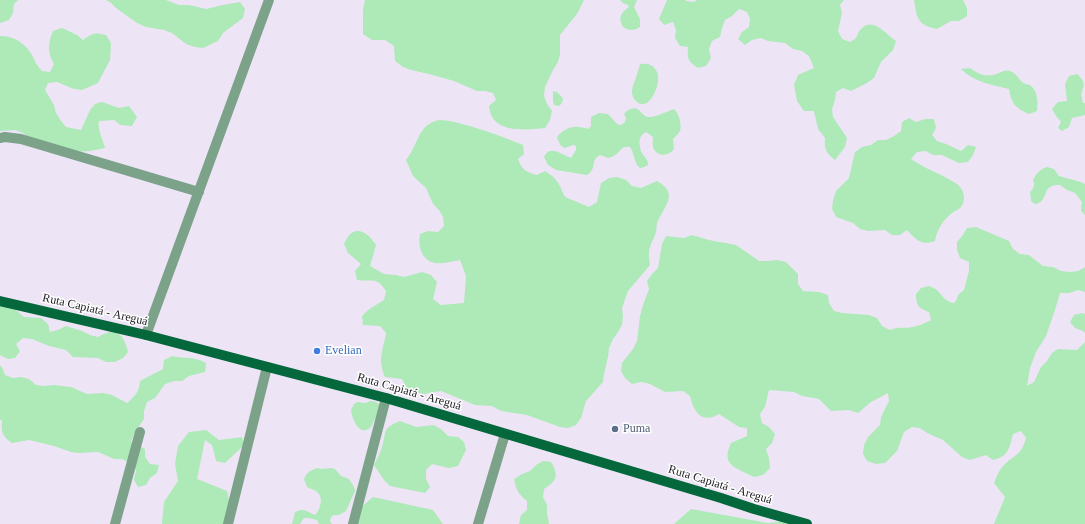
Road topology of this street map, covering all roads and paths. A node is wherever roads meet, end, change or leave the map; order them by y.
1 (269, 0) edge
2 (0, 138) edge
3 (199, 192) junction
4 (0, 301) edge
5 (146, 335) junction
6 (268, 367) junction
7 (386, 398) junction
8 (140, 432) dead end
9 (505, 434) junction
10 (115, 524) edge
11 (228, 524) edge
12 (353, 524) edge
13 (478, 524) edge
14 (806, 524) edge

1 - 3 street
2 - 3 street
3 - 5 street
4 - 5 main road, Ruta Capiatá - Areguá
5 - 6 main road, Ruta Capiatá - Areguá
6 - 7 main road, Ruta Capiatá - Areguá
6 - 11 street
7 - 9 main road, Ruta Capiatá - Areguá
7 - 12 street
8 - 10 street
9 - 13 street
9 - 14 main road, Ruta Capiatá - Areguá

